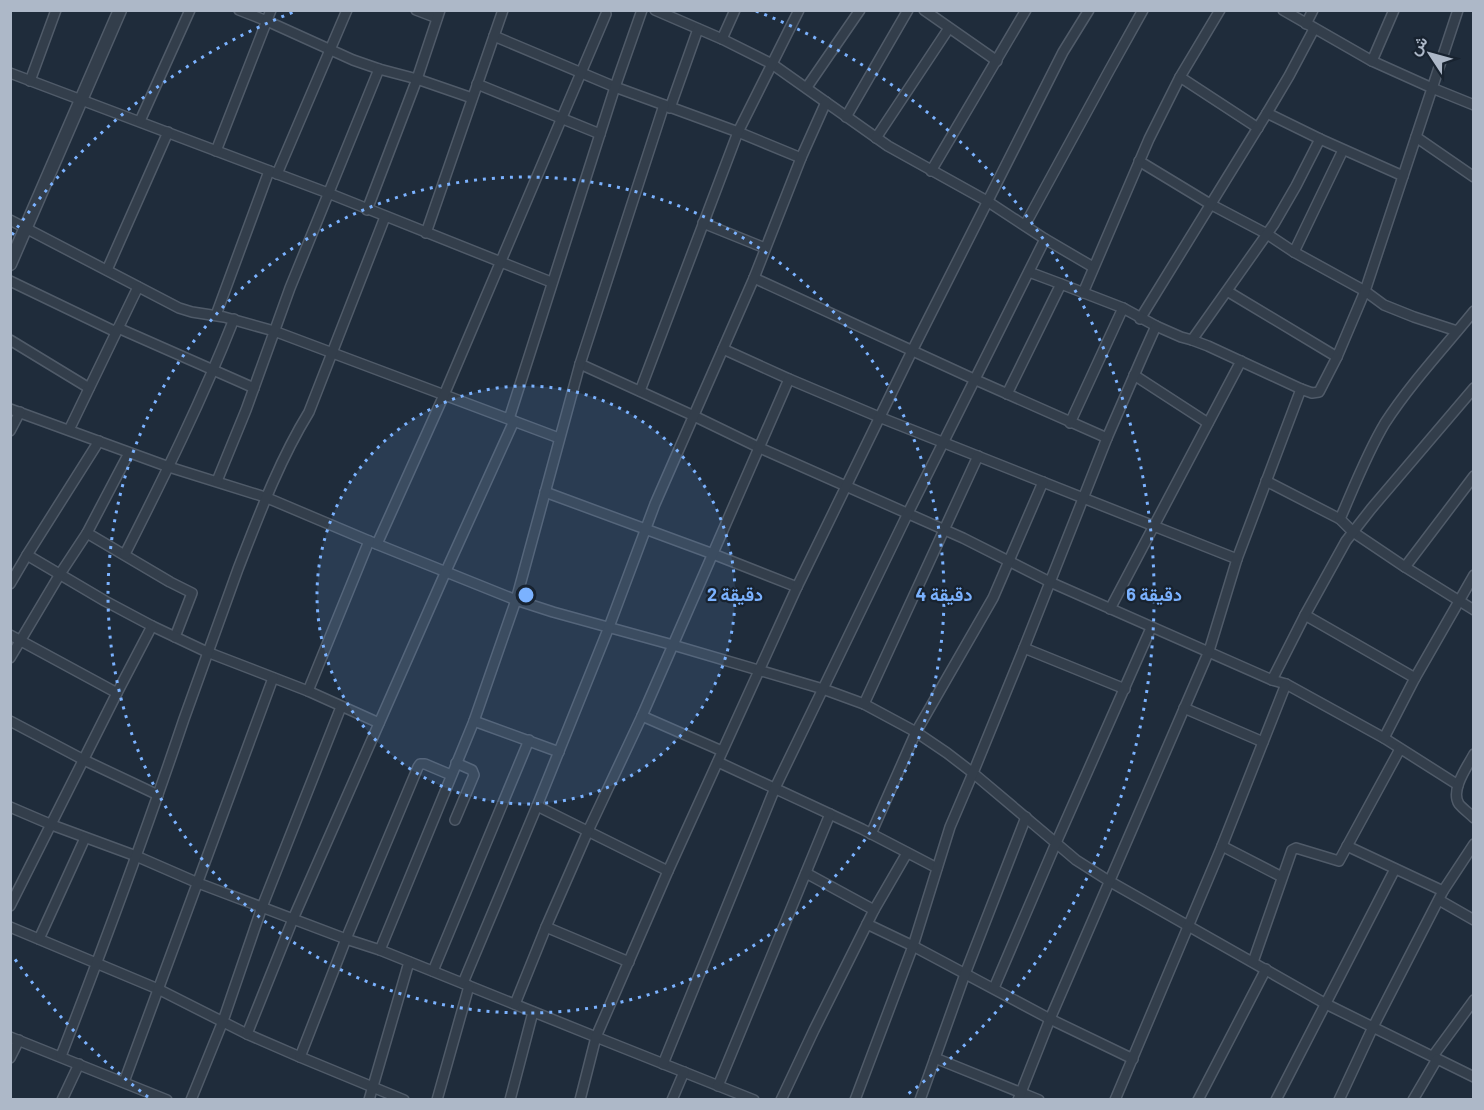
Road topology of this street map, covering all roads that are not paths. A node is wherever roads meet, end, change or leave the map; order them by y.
1 (56, 10) edge
2 (120, 10) edge
3 (190, 10) edge
4 (238, 10) edge
5 (271, 10) edge
6 (347, 10) edge
7 (416, 10) edge
8 (503, 10) edge
9 (642, 10) edge
10 (655, 10) edge
11 (683, 10) edge
12 (735, 10) edge
13 (799, 10) edge
14 (860, 10) edge
15 (908, 10) edge
16 (924, 10) edge
17 (1026, 10) edge
18 (1089, 10) edge
19 (1143, 10) edge
20 (1220, 10) edge
21 (1283, 10) edge
22 (1312, 10) edge
23 (1394, 10) edge
24 (1458, 10) edge
25 (439, 14) edge
26 (606, 14) dead end
27 (267, 21) junction
28 (680, 21) junction
29 (1310, 27) junction
30 (949, 28) junction
31 (698, 29) junction
32 (494, 36) junction
33 (722, 39) junction
34 (330, 50) junction
35 (997, 61) junction
36 (1372, 61) junction
37 (772, 64) junction
38 (379, 69) junction
39 (582, 72) junction
40 (10, 73) edge
41 (1180, 77) junction
42 (417, 79) junction
43 (30, 81) junction
44 (477, 84) junction
45 (615, 87) junction
46 (807, 87) junction
47 (1432, 88) junction
48 (472, 98) junction
49 (82, 100) junction
50 (826, 102) junction
51 (1473, 105) edge
52 (667, 106) junction
53 (1267, 113) junction
54 (846, 117) junction
55 (561, 118) junction
56 (140, 121) junction
57 (1258, 128) junction
58 (168, 132) junction
59 (738, 132) junction
60 (600, 134) junction
61 (1416, 137) junction
62 (876, 138) junction
63 (1320, 140) junction
64 (1343, 150) junction
65 (216, 151) junction
66 (801, 158) junction
67 (1139, 161) junction
68 (931, 171) junction
69 (273, 172) junction
70 (1403, 176) junction
71 (1473, 177) edge
72 (328, 193) junction
73 (987, 201) junction
74 (1210, 204) junction
75 (367, 210) junction
76 (385, 217) junction
77 (10, 220) edge
78 (703, 223) junction
79 (1024, 225) junction
80 (26, 228) junction
81 (426, 233) junction
82 (1267, 234) junction
83 (1045, 239) junction
84 (765, 248) junction
85 (1294, 252) junction
86 (501, 263) junction
87 (10, 264) edge
88 (1093, 267) junction
89 (107, 270) junction
90 (1029, 272) junction
91 (754, 278) junction
92 (10, 281) edge
93 (551, 282) junction
94 (1061, 284) junction
95 (138, 286) junction
96 (1227, 291) junction
97 (1365, 291) junction
98 (1083, 292) junction
99 (1123, 308) junction
100 (1473, 310) edge
101 (216, 315) junction
102 (234, 319) junction
103 (1140, 319) junction
104 (1156, 326) junction
105 (117, 330) junction
106 (274, 331) junction
107 (1457, 331) junction
108 (10, 340) edge
109 (1192, 340) junction
110 (723, 349) junction
111 (912, 351) junction
112 (332, 354) junction
113 (1337, 357) junction
114 (1241, 361) junction
115 (580, 364) junction
116 (213, 371) junction
117 (1134, 375) junction
118 (789, 379) junction
119 (975, 380) junction
120 (89, 388) junction
121 (254, 388) junction
122 (1473, 388) edge
123 (1301, 389) junction
124 (640, 391) junction
125 (1007, 394) junction
126 (444, 395) junction
127 (15, 411) edge
128 (694, 416) junction
129 (879, 417) junction
130 (511, 420) junction
131 (1070, 423) junction
132 (1208, 423) junction
133 (69, 430) junction
134 (10, 431) edge
135 (559, 438) junction
136 (1107, 438) junction
137 (99, 441) junction
138 (944, 442) junction
139 (760, 448) junction
140 (129, 453) junction
141 (978, 456) junction
142 (169, 467) junction
143 (1473, 476) edge
144 (217, 481) junction
145 (1266, 481) junction
146 (1043, 482) junction
147 (845, 486) junction
148 (545, 492) junction
149 (265, 497) junction
150 (1083, 497) junction
151 (908, 513) junction
152 (1340, 519) junction
153 (1153, 526) junction
154 (645, 530) junction
155 (944, 530) junction
156 (1353, 532) junction
157 (87, 533) junction
158 (373, 542) junction
159 (125, 554) junction
160 (713, 554) junction
161 (27, 555) junction
162 (1237, 559) junction
163 (1009, 562) junction
164 (1405, 567) junction
165 (446, 571) junction
166 (60, 574) junction
167 (1473, 575) edge
168 (1050, 582) junction
169 (10, 584) edge
170 (797, 587) junction
171 (516, 600) junction
172 (1458, 601) junction
173 (1110, 609) junction
174 (1473, 610) edge
175 (1305, 615) junction
176 (152, 626) junction
177 (609, 627) junction
178 (1151, 628) junction
179 (10, 635) edge
180 (176, 636) junction
181 (21, 641) junction
182 (673, 645) junction
183 (1024, 648) junction
184 (1209, 651) junction
185 (207, 652) junction
186 (10, 658) edge
187 (759, 670) junction
188 (273, 678) junction
189 (1416, 678) junction
190 (1272, 680) junction
191 (1286, 684) junction
192 (823, 689) junction
193 (1125, 689) junction
194 (308, 691) junction
195 (117, 693) junction
196 (864, 704) junction
197 (341, 707) junction
198 (1184, 708) junction
199 (642, 716) junction
200 (10, 721) edge
201 (474, 721) junction
202 (379, 723) junction
203 (916, 732) junction
204 (1384, 738) junction
205 (529, 740) junction
206 (1263, 742) junction
207 (1400, 749) junction
208 (722, 751) junction
209 (559, 752) junction
210 (1473, 754) edge
211 (84, 760) junction
212 (717, 762) junction
213 (456, 763) junction
214 (974, 773) junction
215 (451, 775) junction
216 (1458, 785) junction
217 (775, 788) junction
218 (158, 795) junction
219 (537, 806) junction
220 (10, 807) edge
221 (831, 814) junction
222 (1026, 817) junction
223 (1473, 818) edge
224 (455, 820) dead end
225 (52, 825) junction
226 (588, 831) junction
227 (871, 834) junction
228 (85, 838) junction
229 (1056, 843) junction
230 (1473, 844) edge
231 (1222, 846) junction
232 (1347, 846) junction
233 (907, 853) junction
234 (136, 856) junction
235 (937, 868) junction
236 (1395, 869) junction
237 (668, 872) junction
238 (806, 873) junction
239 (1282, 877) junction
240 (1109, 881) junction
241 (198, 883) junction
242 (1441, 896) junction
243 (10, 906) edge
244 (262, 907) junction
245 (874, 910) junction
246 (293, 919) junction
247 (1473, 920) edge
248 (867, 924) junction
249 (1188, 925) junction
250 (10, 927) edge
251 (546, 927) junction
252 (39, 939) junction
253 (346, 939) junction
254 (912, 946) junction
255 (380, 950) junction
256 (409, 962) junction
257 (629, 962) junction
258 (1253, 962) junction
259 (97, 963) junction
260 (1266, 969) junction
261 (433, 971) junction
262 (965, 974) junction
263 (466, 984) junction
264 (994, 988) junction
265 (158, 989) junction
266 (1473, 1000) edge
267 (515, 1004) junction
268 (1326, 1004) junction
269 (533, 1012) junction
270 (1050, 1019) junction
271 (223, 1021) junction
272 (1373, 1027) junction
273 (247, 1034) junction
274 (596, 1037) junction
275 (15, 1039) edge
276 (61, 1056) junction
277 (300, 1057) junction
278 (1435, 1057) junction
279 (10, 1058) edge
280 (935, 1058) junction
281 (1133, 1059) junction
282 (79, 1064) junction
283 (663, 1064) junction
284 (684, 1072) junction
285 (1473, 1077) edge
286 (124, 1082) junction
287 (718, 1086) junction
288 (372, 1087) junction
289 (731, 1095) edge
290 (146, 1096) edge
291 (1019, 1096) edge
292 (63, 1100) edge
293 (167, 1100) edge
294 (191, 1100) edge
295 (369, 1100) edge
296 (404, 1100) edge
297 (437, 1100) edge
298 (510, 1100) edge
299 (580, 1100) edge
300 (672, 1100) edge
301 (754, 1100) edge
302 (781, 1100) edge
303 (855, 1100) edge
304 (920, 1100) edge
305 (1039, 1100) edge
306 (1115, 1100) edge
307 (1198, 1100) edge
308 (1276, 1100) edge
309 (1339, 1100) edge
310 (1413, 1100) edge

1 - 43 street
2 - 49 street
3 - 56 street
4 - 27 street
5 - 27 street
6 - 34 street
7 - 25 street
8 - 32 street
9 - 45 street
10 - 28 street
11 - 28 street
12 - 33 street
13 - 37 street
14 - 46 street
15 - 54 street
16 - 30 street
17 - 35 street
18 - 73 street
19 - 79 street
20 - 41 street
21 - 29 street
22 - 29 street
23 - 36 street
24 - 47 street
25 - 42 street
26 - 39 street
27 - 34 street
27 - 65 street
28 - 31 street
29 - 36 street
29 - 53 street
30 - 35 street
30 - 62 street
31 - 33 street
31 - 52 street
32 - 39 street
32 - 44 street
33 - 37 street
34 - 38 street
34 - 69 street
35 - 68 street
36 - 47 street
37 - 46 street
37 - 59 street
38 - 42 street
38 - 72 street
39 - 45 street
39 - 55 street
40 - 43 street
41 - 57 street
41 - 67 street
42 - 48 street
42 - 75 street
43 - 49 street
44 - 48 street
44 - 55 street
45 - 52 street
45 - 60 street
46 - 50 street
47 - 51 street
47 - 61 street
48 - 81 street
49 - 56 street
49 - 80 street
50 - 54 street
50 - 66 street
52 - 59 street
52 - 115 street
53 - 57 street
53 - 63 street
54 - 62 street
55 - 60 street
55 - 86 street
56 - 58 street
57 - 74 street
58 - 65 street
58 - 89 street
59 - 66 street
59 - 78 street
60 - 93 street
61 - 70 street
61 - 71 street
62 - 68 street
63 - 64 street
63 - 82 street
64 - 70 street
64 - 85 street
65 - 69 street
66 - 84 street
67 - 74 street
67 - 88 street
68 - 73 street
69 - 72 street
69 - 101 street
70 - 97 street
72 - 75 street
72 - 106 street
73 - 79 street
73 - 111 street
74 - 82 street
74 - 103 street
75 - 76 street
76 - 81 street
76 - 112 street
77 - 80 street
78 - 84 street
78 - 124 street
79 - 83 street
80 - 87 street
80 - 89 street
81 - 86 street
82 - 85 street
82 - 96 street
83 - 88 street
83 - 90 street
84 - 91 street
85 - 97 street
86 - 93 street
86 - 126 street
88 - 98 street
89 - 95 street
90 - 94 street
90 - 119 street
91 - 110 street
91 - 111 street
92 - 105 street
93 - 130 street
94 - 98 street
94 - 125 street
95 - 101 street
95 - 105 street
96 - 109 street
96 - 113 street
97 - 107 street
97 - 113 street
98 - 99 street
99 - 103 street
99 - 131 street
100 - 107 street
101 - 102 street
102 - 106 street
102 - 116 street
103 - 104 street
104 - 109 street
104 - 117 street
105 - 116 street
105 - 120 street
106 - 112 street
106 - 121 street
107 - 152 street
108 - 120 street
109 - 114 street
110 - 118 street
110 - 128 street
111 - 119 street
111 - 129 street
112 - 126 street
112 - 149 street
113 - 123 street
114 - 123 street
114 - 132 street
115 - 124 street
115 - 135 street
116 - 121 street
116 - 142 street
117 - 132 street
117 - 136 street
118 - 129 street
118 - 139 street
119 - 125 street
119 - 138 street
120 - 133 street
121 - 144 street
122 - 156 street
123 - 145 street
124 - 128 street
125 - 131 street
126 - 130 street
126 - 158 street
127 - 133 street
127 - 134 street
128 - 139 street
128 - 154 street
129 - 138 street
129 - 147 street
130 - 135 street
130 - 165 street
131 - 136 street
132 - 153 street
133 - 137 street
135 - 148 street
136 - 150 street
137 - 140 street
137 - 161 street
138 - 141 street
138 - 151 street
139 - 147 street
139 - 160 street
140 - 142 street
140 - 157 street
141 - 146 street
141 - 155 street
142 - 144 street
142 - 159 street
143 - 164 street
144 - 149 street
145 - 152 street
145 - 162 street
146 - 150 street
146 - 163 street
147 - 151 street
147 - 170 street
148 - 154 street
148 - 171 street
149 - 158 street
149 - 185 street
150 - 153 street
150 - 168 street
151 - 155 street
151 - 192 street
152 - 156 street
153 - 162 street
153 - 173 street
154 - 160 street
154 - 177 street
155 - 163 street
155 - 196 street
156 - 164 street
156 - 175 street
157 - 159 street
157 - 166 street
158 - 165 street
158 - 194 street
159 - 180 street
160 - 170 street
160 - 182 street
161 - 166 street
161 - 169 street
162 - 184 street
163 - 168 street
163 - 203 street
164 - 172 street
165 - 171 street
165 - 202 street
166 - 176 street
166 - 181 street
167 - 172 street
168 - 173 street
168 - 183 street
170 - 187 street
171 - 177 street
171 - 201 street
172 - 174 street
172 - 189 street
173 - 178 street
175 - 189 street
175 - 190 street
176 - 180 street
176 - 195 street
177 - 182 street
177 - 209 street
178 - 184 street
178 - 193 street
179 - 181 street
180 - 185 street
181 - 186 street
181 - 195 street
182 - 187 street
182 - 199 street
183 - 193 street
183 - 214 street
184 - 190 street
184 - 198 street
185 - 188 street
185 - 218 street
187 - 192 street
187 - 208 street
188 - 194 street
188 - 241 street
189 - 204 street
190 - 191 street
191 - 204 street
191 - 206 street
192 - 196 street
192 - 217 street
193 - 229 street
194 - 197 street
195 - 211 street
196 - 203 street
197 - 202 street
197 - 244 street
198 - 206 street
198 - 240 street
199 - 208 street
199 - 226 street
200 - 211 street
201 - 205 street
201 - 213 street
202 - 246 street
203 - 214 street
203 - 227 street
204 - 207 street
205 - 209 street
205 - 261 street
206 - 231 street
207 - 216 street
207 - 232 street
208 - 212 street
209 - 219 street
210 - 216 street
211 - 218 street
211 - 225 street
212 - 217 street
212 - 237 street
213 - 215 street
213 - 224 street
214 - 222 street
214 - 235 street
215 - 253 street
215 - 255 street
216 - 223 street
217 - 221 street
217 - 283 street
218 - 234 street
219 - 226 street
219 - 263 street
220 - 225 street
221 - 227 street
221 - 238 street
222 - 229 street
222 - 262 street
225 - 228 street
225 - 243 street
226 - 237 street
226 - 251 street
227 - 233 street
228 - 234 street
228 - 252 street
229 - 240 street
229 - 264 street
230 - 242 street
231 - 239 street
231 - 249 street
232 - 236 street
232 - 239 street
233 - 235 street
233 - 245 street
234 - 241 street
234 - 259 street
235 - 254 street
236 - 242 street
236 - 268 street
237 - 257 street
238 - 245 street
238 - 287 street
239 - 258 street
240 - 249 street
240 - 270 street
241 - 244 street
241 - 265 street
242 - 247 street
242 - 272 street
244 - 246 street
244 - 271 street
245 - 248 street
246 - 253 street
246 - 273 street
248 - 254 street
248 - 302 street
249 - 258 street
249 - 281 street
250 - 252 street
251 - 257 street
251 - 267 street
252 - 259 street
253 - 255 street
253 - 277 street
254 - 262 street
254 - 303 street
255 - 256 street
256 - 261 street
256 - 288 street
257 - 274 street
258 - 260 street
259 - 265 street
259 - 276 street
260 - 268 street
260 - 307 street
261 - 263 street
262 - 264 street
262 - 280 street
263 - 267 street
263 - 297 street
264 - 270 street
265 - 271 street
265 - 286 street
266 - 278 street
267 - 269 street
268 - 272 street
268 - 308 street
269 - 274 street
269 - 298 street
270 - 281 street
270 - 291 street
271 - 273 street
271 - 294 street
272 - 278 street
272 - 309 street
273 - 277 street
274 - 283 street
274 - 299 street
275 - 276 street
275 - 279 street
276 - 282 street
277 - 288 street
278 - 285 street
278 - 310 street
280 - 291 street
280 - 304 street
281 - 306 street
282 - 286 street
282 - 292 street
283 - 284 street
284 - 287 street
284 - 300 street
286 - 290 street
287 - 289 street
288 - 295 street
288 - 296 street
289 - 301 street
290 - 293 street
291 - 305 street

